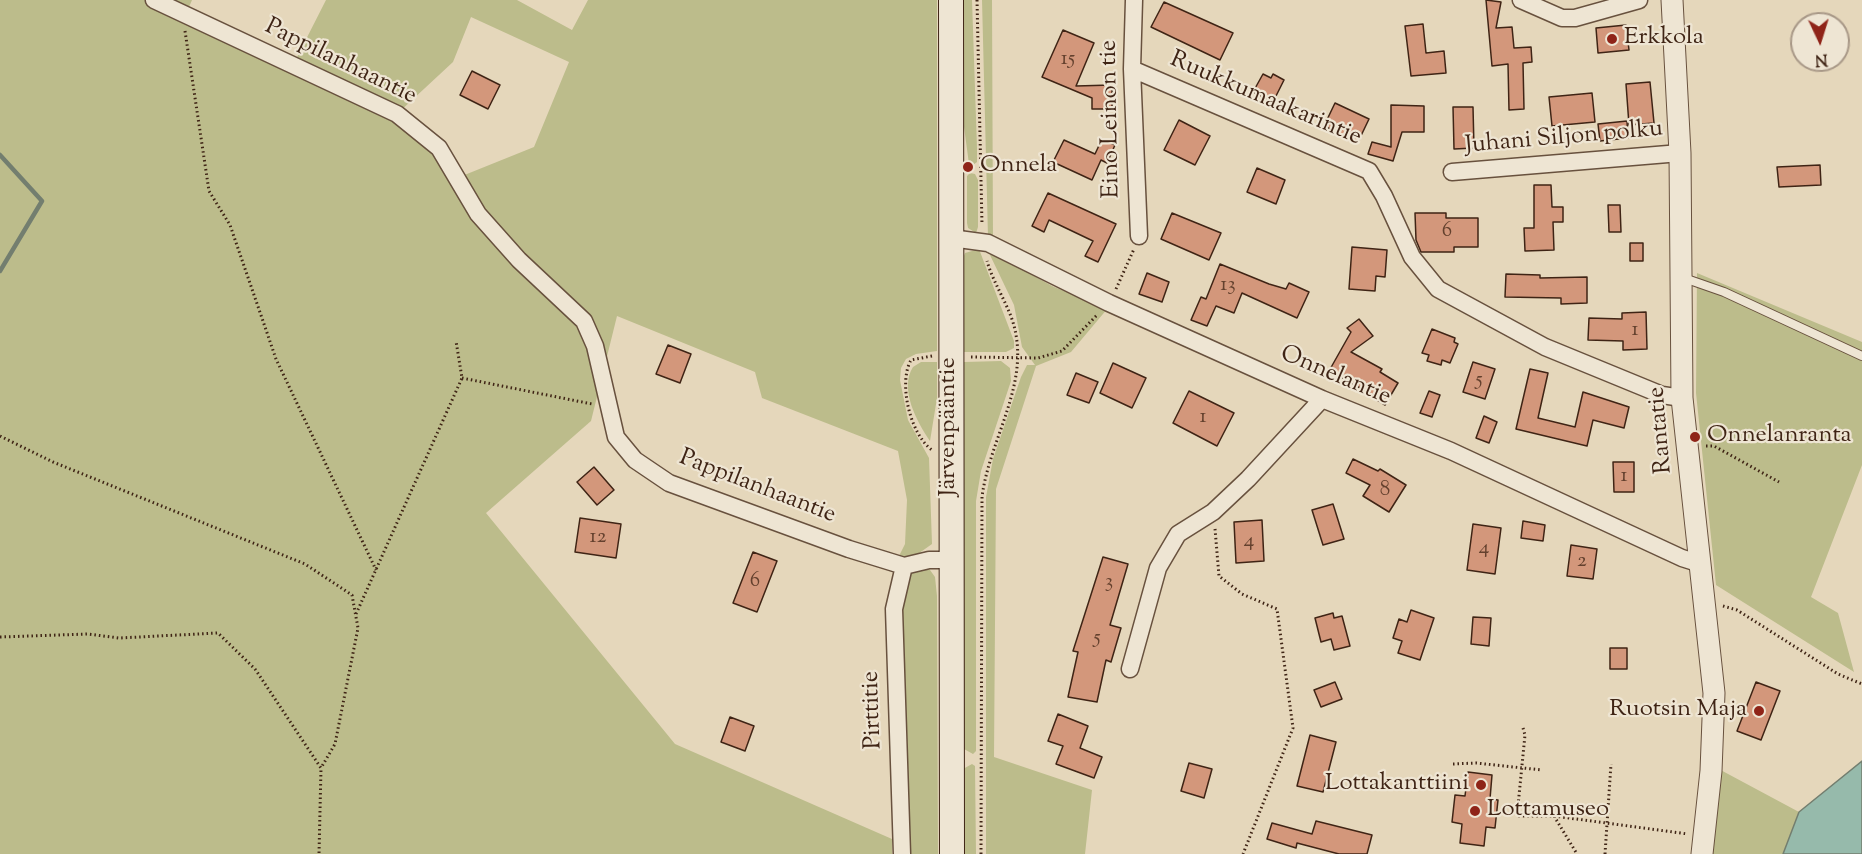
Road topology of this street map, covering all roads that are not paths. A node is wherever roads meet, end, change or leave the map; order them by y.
1 (154, 0) edge
2 (951, 0) edge
3 (1134, 0) edge
4 (1521, 0) edge
5 (1639, 0) edge
6 (1672, 0) edge
7 (1132, 69) junction
8 (1680, 153) junction
9 (1452, 172) dead end
10 (1139, 236) dead end
11 (951, 238) junction
12 (1681, 277) junction
13 (1862, 356) edge
14 (1682, 398) junction
15 (1322, 399) junction
16 (950, 560) junction
17 (1701, 564) junction
18 (904, 566) junction
19 (1130, 669) dead end
20 (1703, 845) edge
21 (902, 854) edge
22 (952, 854) edge

1 - 18 street, Pappilanhaantie
2 - 11 main road, Järvenpääntie
3 - 7 street, Eino Leinon tie
4 - 5 street
6 - 8 street, Rantatie
7 - 10 street, Eino Leinon tie
7 - 14 street, Ruukkumaakarintie
8 - 9 street, Juhani Siljon polku
8 - 12 street, Rantatie
11 - 15 street, Onnelantie
11 - 16 main road, Järvenpääntie
12 - 13 lane
12 - 14 street, Rantatie
14 - 17 street, Rantatie
15 - 17 street, Onnelantie
15 - 19 street
16 - 18 street, Pappilanhaantie
16 - 22 main road, Järvenpääntie
17 - 20 street, Rantatie
18 - 21 street, Pirttitie

